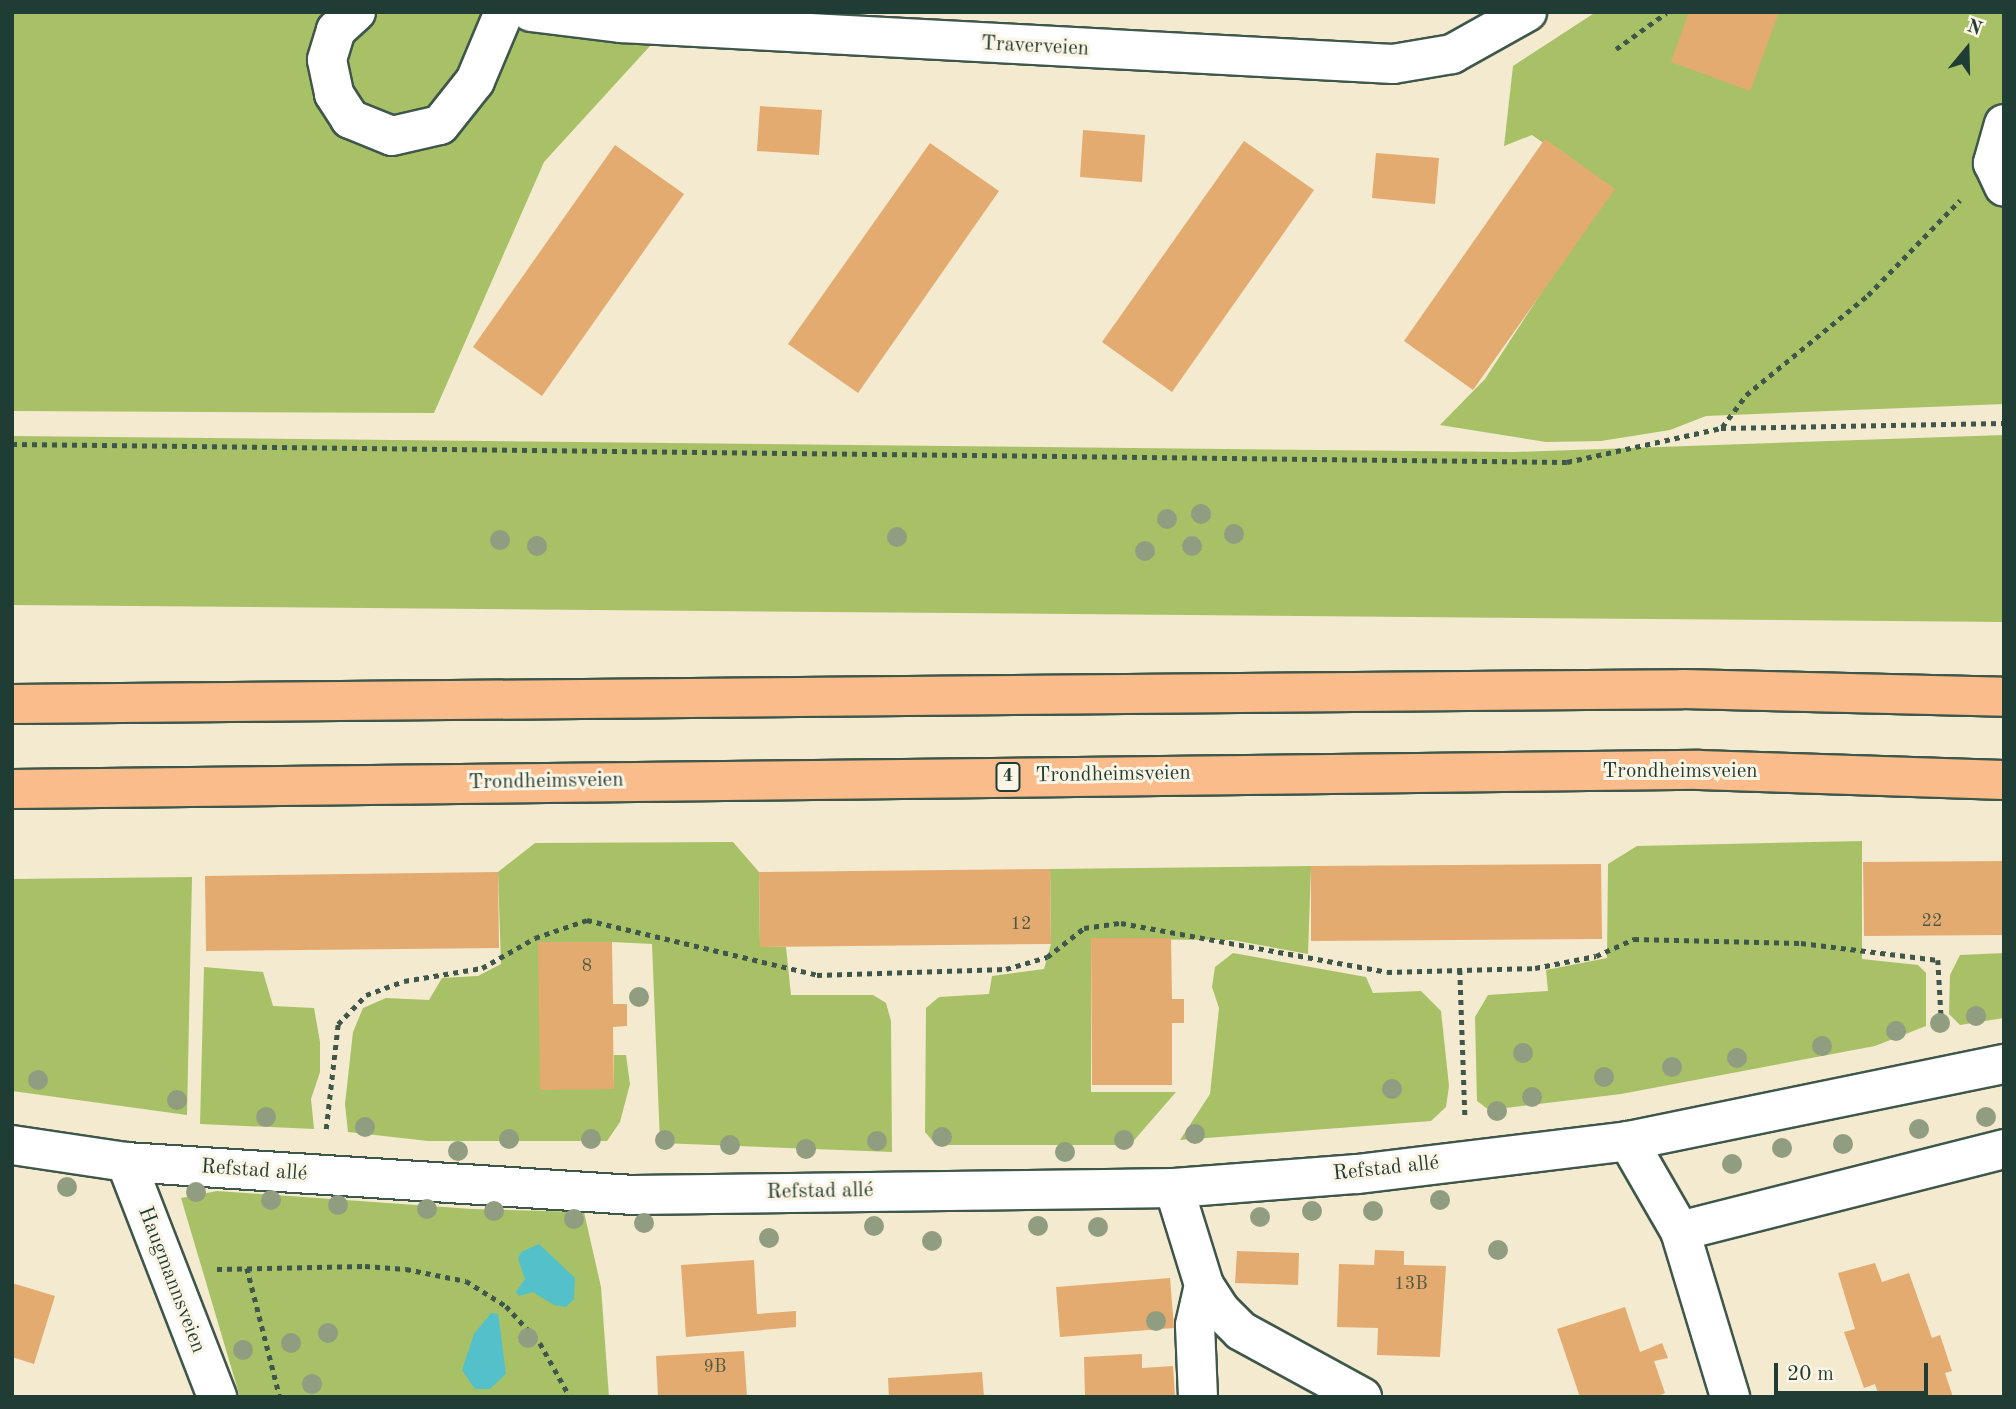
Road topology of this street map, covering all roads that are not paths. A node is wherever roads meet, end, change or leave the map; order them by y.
1 (356, 12) edge
2 (504, 12) edge
3 (531, 12) edge
4 (1527, 12) edge
5 (2004, 124) edge
6 (1999, 175) edge
7 (2004, 697) edge
8 (12, 704) edge
9 (2004, 780) edge
10 (12, 789) edge
11 (2004, 1064) edge
12 (1628, 1141) junction
13 (12, 1145) edge
14 (2004, 1149) edge
15 (126, 1162) junction
16 (1174, 1188) junction
17 (1680, 1231) junction
18 (1204, 1285) junction
19 (217, 1397) edge
20 (1198, 1397) edge
21 (1363, 1397) edge
22 (1730, 1397) edge

1 - 2 street
3 - 4 street, Traverveien
5 - 6 street
7 - 8 highway
9 - 10 highway, Trondheimsveien / 4
11 - 12 street, Refstad allé
12 - 16 street, Refstad allé
12 - 17 street
13 - 15 street, Refstad allé
14 - 17 street
15 - 16 street, Refstad allé
15 - 19 street, Haugmannsveien
16 - 18 street
17 - 22 street
18 - 20 street
18 - 21 street

